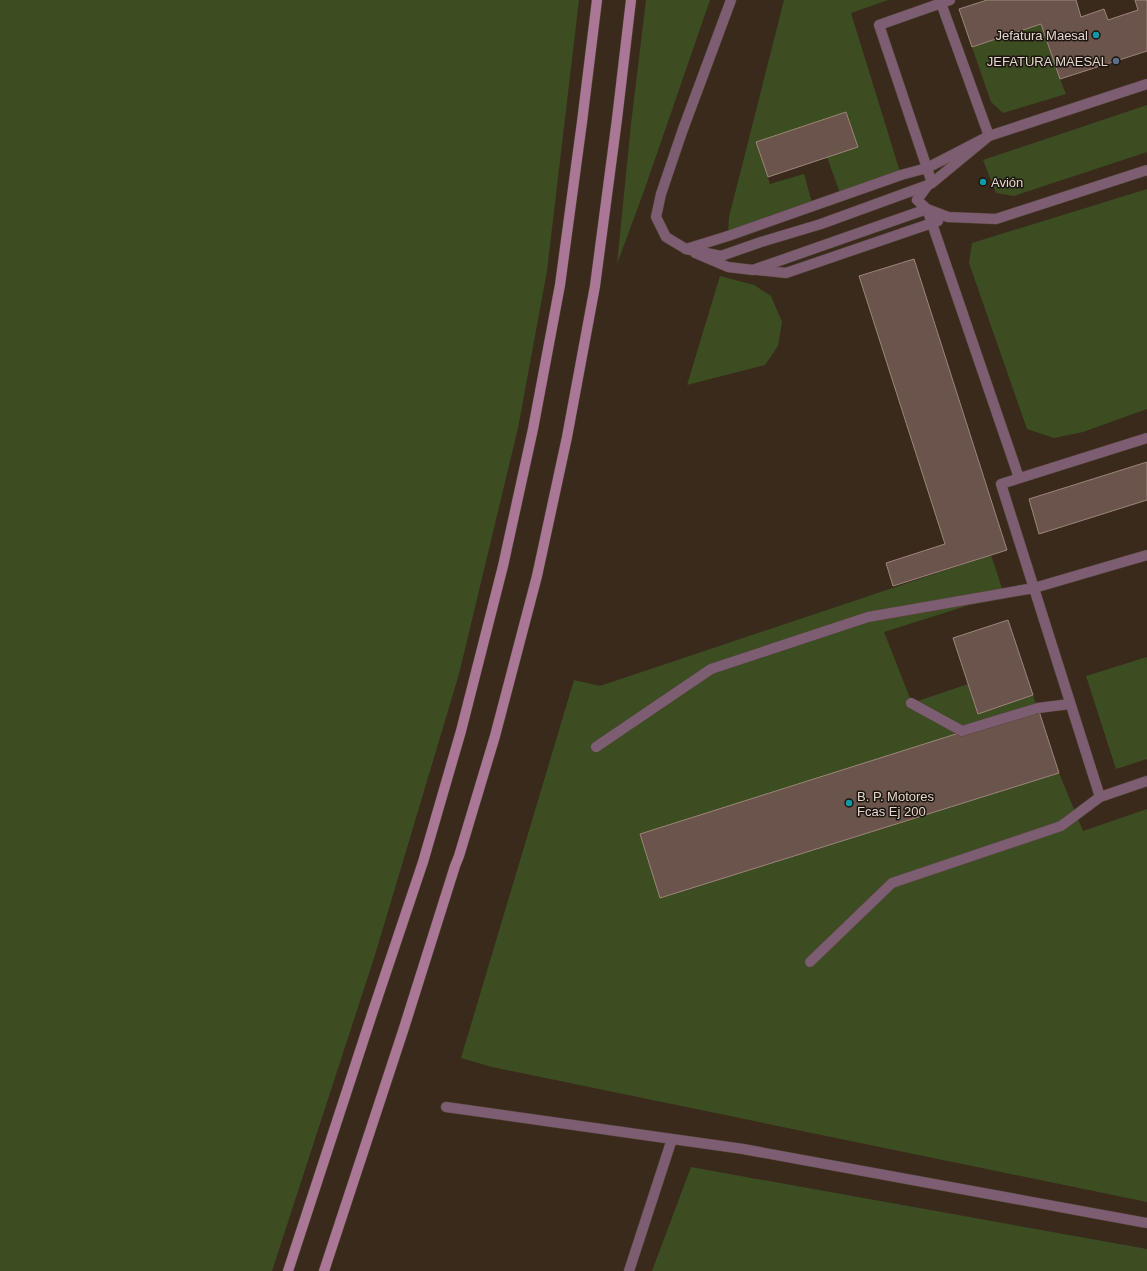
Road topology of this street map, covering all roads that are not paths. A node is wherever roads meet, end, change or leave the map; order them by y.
1 (597, 0) edge
2 (631, 0) edge
3 (731, 0) edge
4 (945, 1) edge
5 (1147, 84) edge
6 (989, 136) junction
7 (928, 168) junction
8 (1147, 170) edge
9 (930, 184) junction
10 (927, 209) junction
11 (948, 218) junction
12 (686, 249) junction
13 (753, 270) junction
14 (1147, 438) edge
15 (1019, 478) junction
16 (1147, 555) edge
17 (1034, 588) junction
18 (912, 704) dead end
19 (1070, 704) junction
20 (596, 747) dead end
21 (1147, 781) edge
22 (1100, 797) junction
23 (810, 962) dead end
24 (446, 1107) dead end
25 (672, 1139) junction
26 (1147, 1223) edge
27 (288, 1271) edge
28 (324, 1271) edge
29 (629, 1271) edge

1 - 27 main road
2 - 28 main road
3 - 12 street
4 - 6 street
4 - 7 street
5 - 6 street
6 - 7 street
6 - 9 street
7 - 9 street
7 - 12 street
8 - 11 street
9 - 10 street
9 - 12 street
10 - 11 street
10 - 13 street
10 - 15 street
11 - 13 street
12 - 13 street
14 - 15 street
15 - 17 street
16 - 17 street
17 - 19 street
17 - 20 street
18 - 19 street
19 - 22 street
21 - 22 street
22 - 23 street
24 - 25 street
25 - 26 street
25 - 29 street

